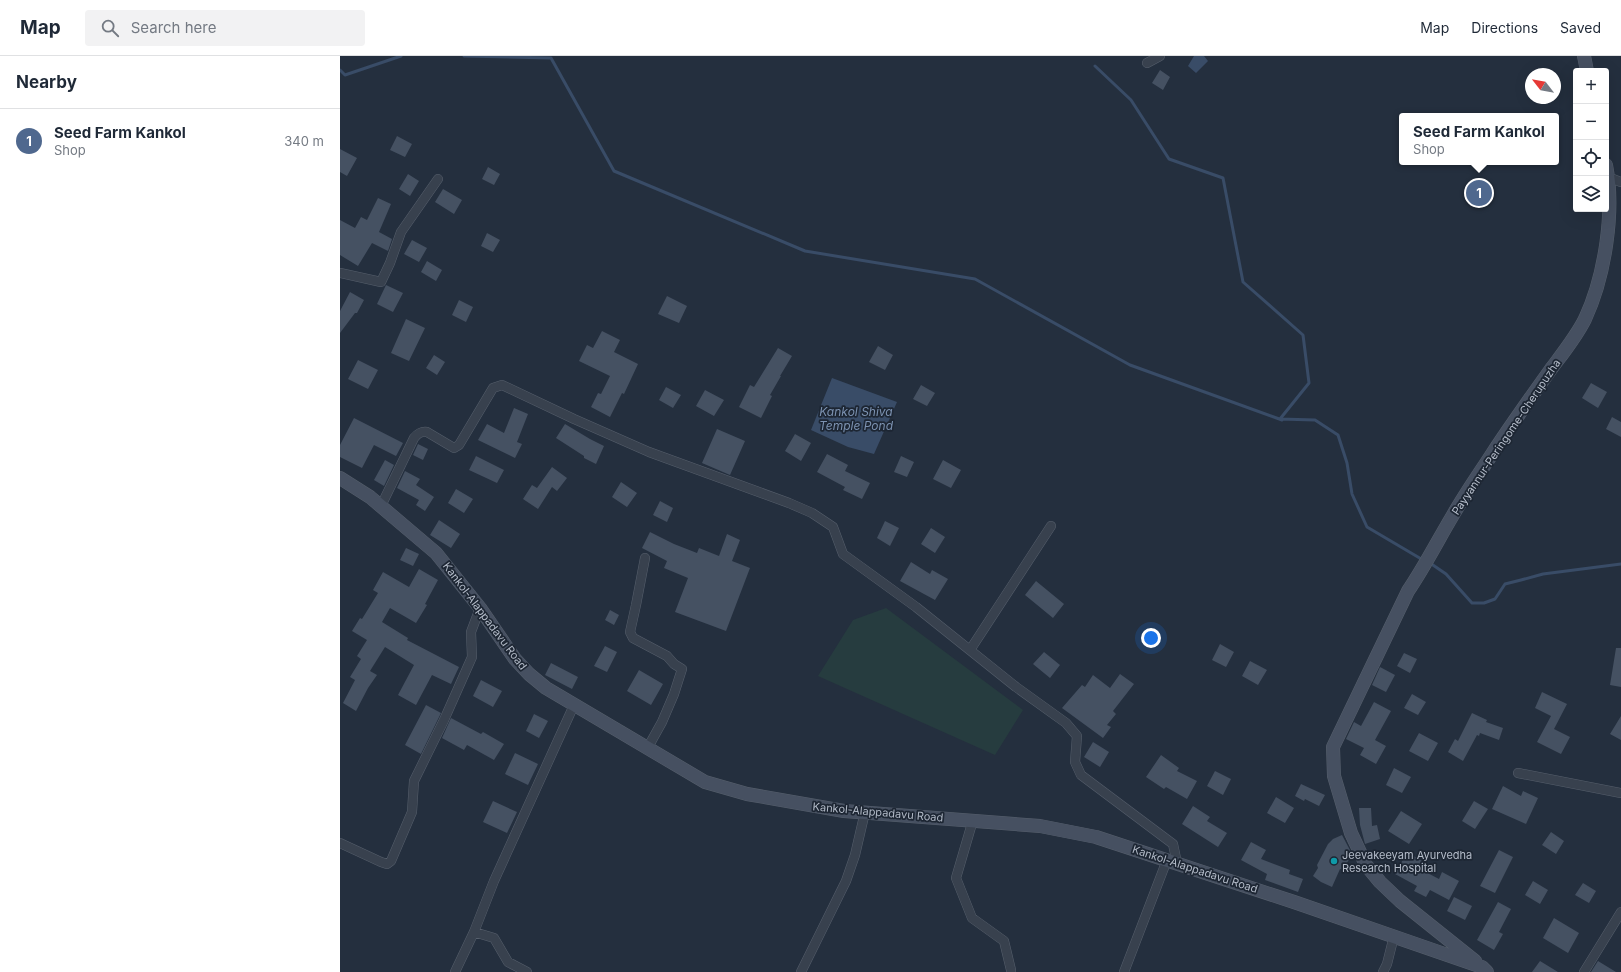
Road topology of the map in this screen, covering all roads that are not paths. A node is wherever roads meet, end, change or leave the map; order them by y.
1 (1160, 56) edge
2 (1584, 56) edge
3 (1148, 63) dead end
4 (1586, 68) edge
5 (1609, 173) edge
6 (1607, 176) edge
7 (438, 179) dead end
8 (1621, 182) edge
9 (340, 273) edge
10 (340, 478) edge
11 (381, 506) junction
12 (1051, 526) dead end
13 (644, 558) dead end
14 (480, 608) junction
15 (970, 650) junction
16 (574, 705) junction
17 (647, 749) junction
18 (1518, 773) dead end
19 (1621, 793) edge
20 (865, 812) junction
21 (973, 820) junction
22 (340, 843) edge
23 (1172, 861) junction
24 (1621, 912) edge
25 (474, 932) junction
26 (1394, 936) junction
27 (1011, 970) dead end
28 (1485, 970) edge
29 (455, 972) edge
30 (527, 972) edge
31 (801, 972) edge
32 (1124, 972) edge
33 (1383, 972) edge
34 (1584, 972) edge

1 - 3 street
2 - 4 main road
5 - 8 street
6 - 28 main road, Payyannur-Peringome-Cherupuzha
7 - 9 street
10 - 11 main road, Kankol-Alappadavu Road
11 - 14 main road, Kankol-Alappadavu Road
11 - 15 street
12 - 15 street
13 - 17 street
14 - 16 main road, Kankol-Alappadavu Road
14 - 22 street
15 - 23 street
16 - 17 main road, Kankol-Alappadavu Road
16 - 25 street
17 - 20 main road, Kankol-Alappadavu Road
18 - 19 street
20 - 21 main road, Kankol-Alappadavu Road
20 - 31 street
21 - 23 main road, Kankol-Alappadavu Road
21 - 27 street
23 - 26 main road, Kankol-Alappadavu Road
23 - 32 street
24 - 34 street
25 - 29 street
25 - 30 street
26 - 28 main road, Kankol-Alappadavu Road
26 - 33 street

